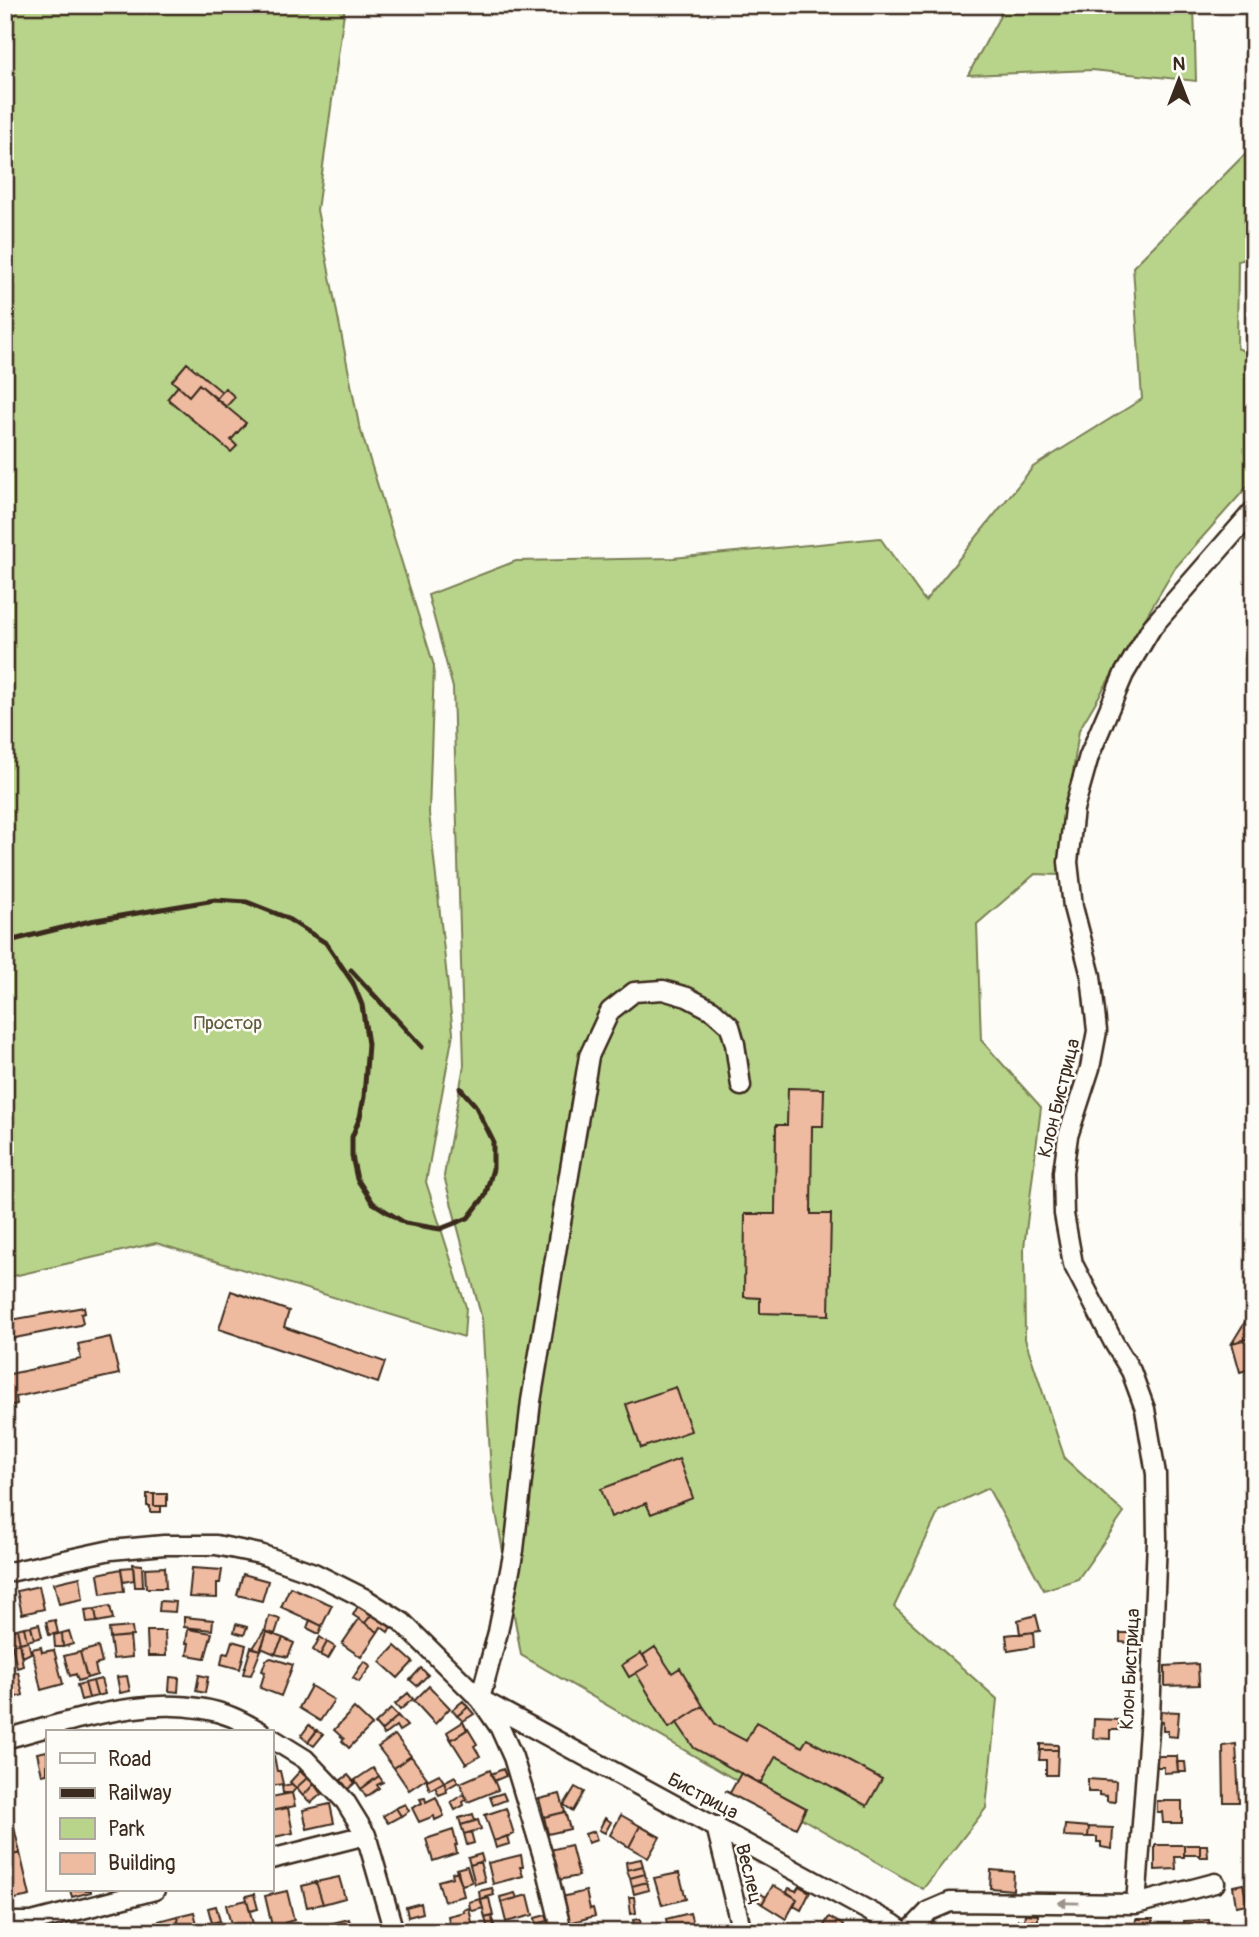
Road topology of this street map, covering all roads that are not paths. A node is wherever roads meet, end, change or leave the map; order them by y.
1 (1254, 510) edge
2 (741, 1086) dead end
3 (5, 1573) edge
4 (481, 1699) junction
5 (257, 1730) edge
6 (5, 1739) edge
7 (273, 1739) edge
8 (716, 1826) junction
9 (366, 1835) junction
10 (273, 1858) edge
11 (1215, 1883) dead end
12 (147, 1892) edge
13 (1136, 1904) junction
14 (5, 1922) edge
15 (394, 1932) edge
16 (562, 1932) edge
17 (742, 1932) edge
18 (906, 1932) edge

1 - 13 street, Клон Бистрица
2 - 4 street
3 - 4 street
4 - 8 street, Бистрица
4 - 16 street
5 - 6 street
7 - 9 street
8 - 17 street, Веслец
8 - 18 street, Бистрица
9 - 10 street
9 - 15 street
11 - 13 street, Бистрица
12 - 14 street
13 -> 18 street, Бистрица

